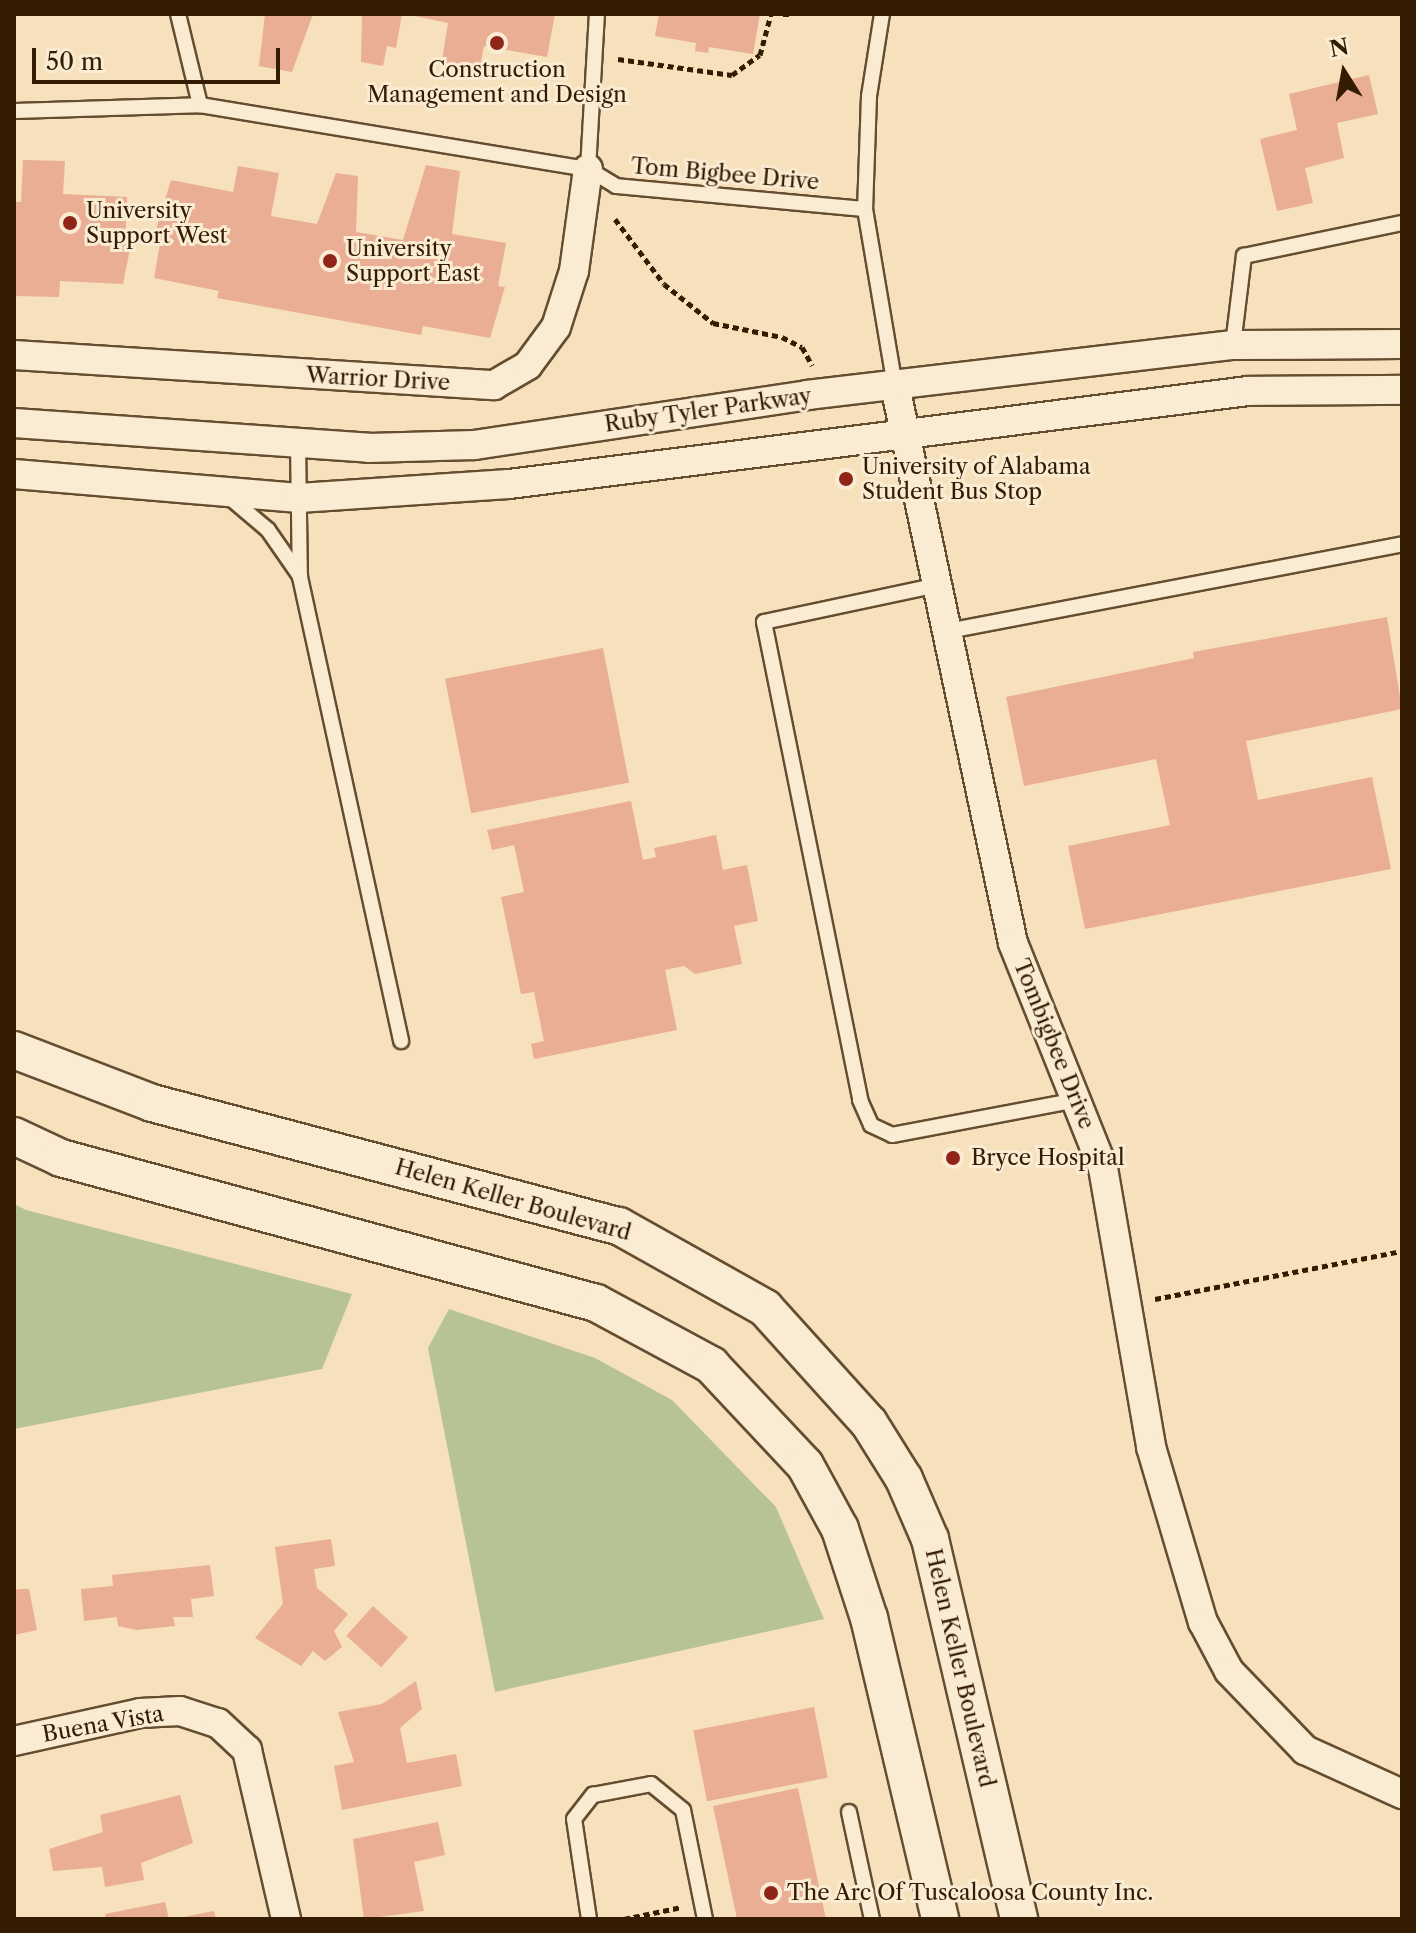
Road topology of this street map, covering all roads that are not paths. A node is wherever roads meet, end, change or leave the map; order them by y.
1 (178, 14) edge
2 (597, 14) edge
3 (882, 14) edge
4 (200, 105) junction
5 (14, 111) edge
6 (588, 169) junction
7 (865, 209) junction
8 (1402, 223) edge
9 (1402, 344) edge
10 (1233, 345) junction
11 (14, 355) edge
12 (895, 386) junction
13 (1402, 390) edge
14 (14, 423) edge
15 (906, 432) junction
16 (298, 442) junction
17 (14, 474) edge
18 (226, 495) junction
19 (299, 498) junction
20 (1402, 544) edge
21 (300, 577) junction
22 (938, 585) junction
23 (948, 631) junction
24 (401, 1041) dead end
25 (14, 1050) edge
26 (1079, 1100) junction
27 (14, 1136) edge
28 (14, 1741) edge
29 (1402, 1794) edge
30 (849, 1812) dead end
31 (286, 1919) edge
32 (589, 1919) edge
33 (705, 1919) edge
34 (872, 1919) edge
35 (940, 1919) edge
36 (1019, 1919) edge

1 - 4 lane
2 - 6 lane
3 - 7 lane
4 - 5 lane, Tom Bigbee Drive
4 - 6 lane, Tom Bigbee Drive
6 - 7 lane, Tom Bigbee Drive
6 - 11 street, Warrior Drive
7 - 12 lane
8 - 10 lane
9 - 10 street, Ruby Tyler Parkway
10 - 12 street, Ruby Tyler Parkway
12 - 15 street, Tombigbee Drive
12 - 16 street, Ruby Tyler Parkway
13 - 15 street
14 - 16 street, Ruby Tyler Parkway
15 - 19 street
15 - 22 street, Tombigbee Drive
16 - 19 lane
17 - 18 street
18 - 19 street
18 - 21 lane
19 - 21 lane
20 - 23 lane
21 - 24 lane
22 - 23 street, Tombigbee Drive
22 - 26 lane
23 - 26 street, Tombigbee Drive
25 - 36 street, Helen Keller Boulevard
26 - 29 street, Tombigbee Drive
27 - 35 street
28 - 31 street, Buena Vista
30 - 34 lane
32 - 33 lane

